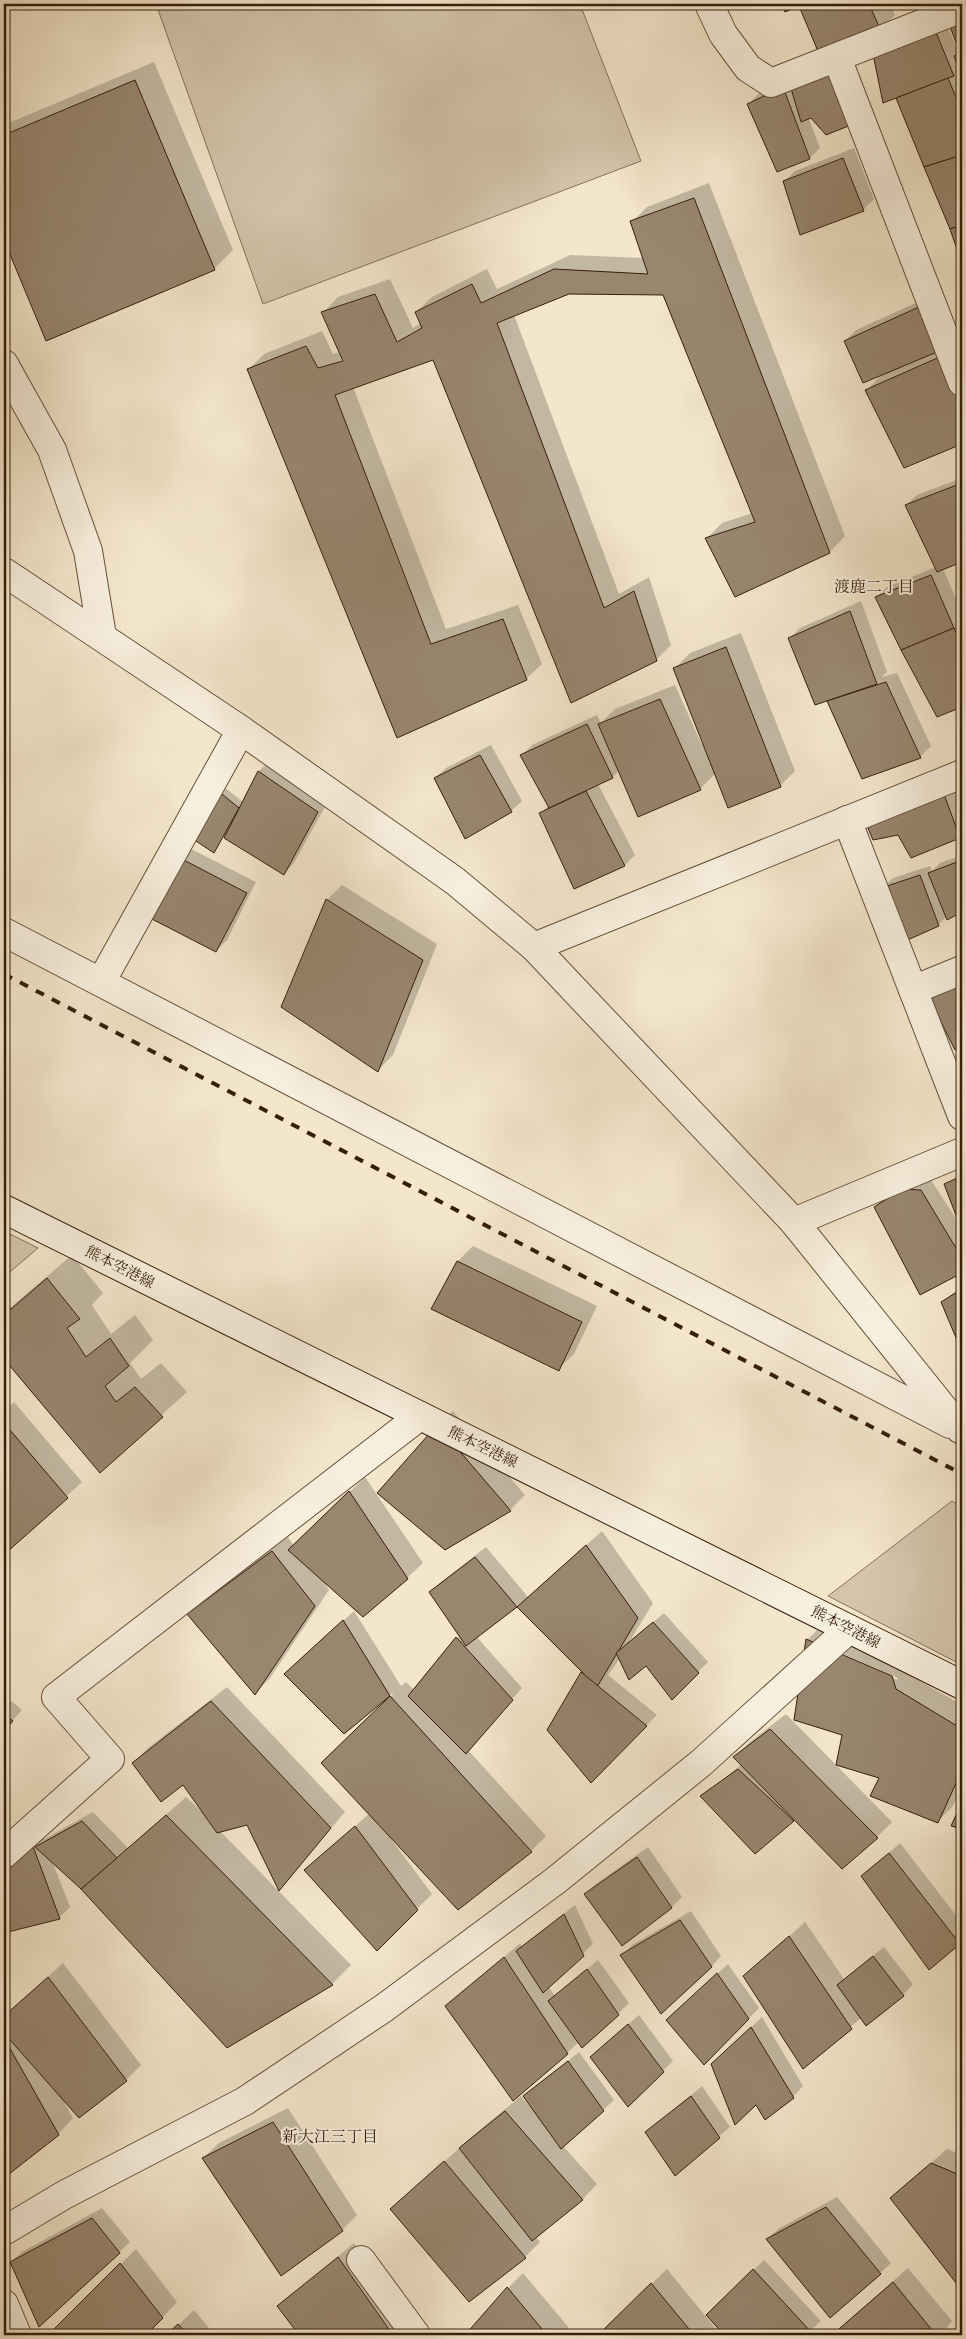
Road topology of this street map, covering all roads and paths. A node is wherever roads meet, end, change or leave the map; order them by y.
1 (709, 4) edge
2 (962, 8) edge
3 (837, 58) junction
4 (4, 364) edge
5 (962, 382) edge
6 (4, 572) edge
7 (102, 636) junction
8 (241, 730) junction
9 (962, 774) edge
10 (847, 820) junction
11 (4, 932) edge
12 (534, 947) junction
13 (962, 970) edge
14 (102, 982) junction
15 (914, 990) junction
16 (962, 1116) edge
17 (962, 1152) edge
18 (4, 1209) edge
19 (794, 1222) junction
20 (420, 1416) junction
21 (961, 1430) edge
22 (850, 1629) junction
23 (962, 1686) edge
24 (4, 1854) edge
25 (4, 2231) edge
26 (361, 2260) dead end
27 (4, 2304) edge
28 (17, 2335) edge
29 (416, 2335) edge

1 - 3 street
2 - 3 street
3 - 5 street
4 - 7 street
6 - 7 street
7 - 8 street
8 - 12 street
8 - 14 street
9 - 10 street
10 - 12 street
10 - 15 street
11 - 14 street
12 - 19 street
13 - 15 street
14 - 21 street
15 - 16 street
17 - 19 street
18 - 20 street, 熊本空港線
19 - 21 street
20 - 22 street, 熊本空港線
20 - 24 street
22 - 23 street, 熊本空港線
22 - 25 street
26 - 29 street
27 - 28 street

